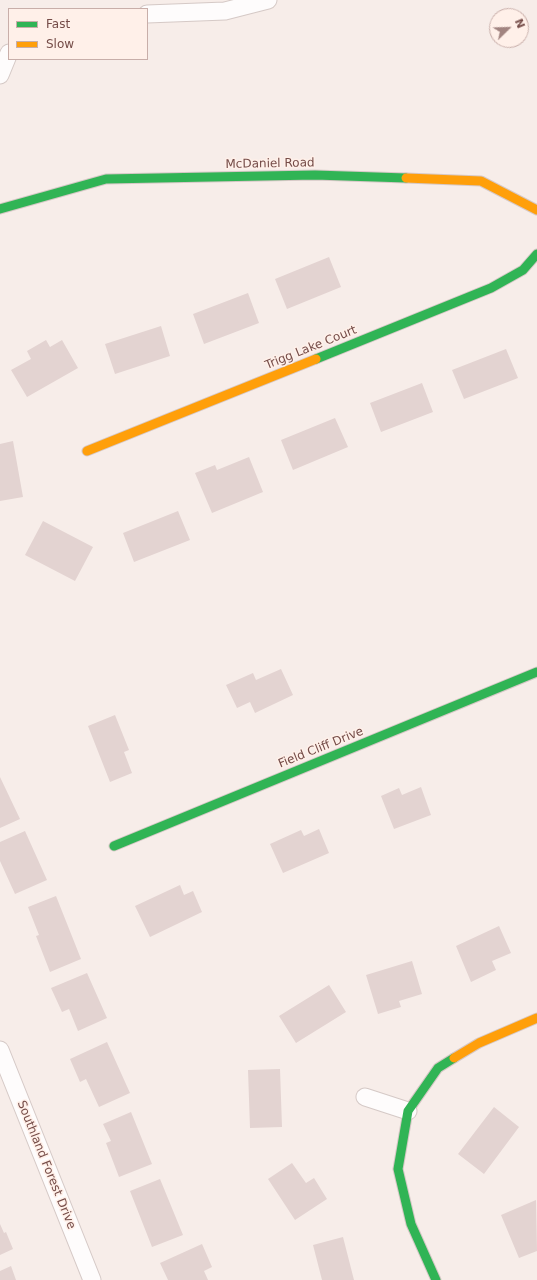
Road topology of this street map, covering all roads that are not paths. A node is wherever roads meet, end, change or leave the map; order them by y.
1 (268, 0) edge
2 (148, 14) edge
3 (8, 55) edge
4 (0, 75) edge
5 (0, 208) edge
6 (537, 210) edge
7 (537, 254) edge
8 (87, 451) dead end
9 (537, 672) edge
10 (114, 846) dead end
11 (537, 1018) edge
12 (0, 1050) edge
13 (365, 1098) dead end
14 (408, 1111) junction
15 (92, 1280) edge
16 (436, 1280) edge

1 - 2 street
3 - 4 street
5 - 6 street, McDaniel Road
7 - 8 street, Trigg Lake Court
9 - 10 street, Field Cliff Drive
11 - 14 street
12 - 15 street, Southland Forest Drive
13 - 14 street
14 - 16 street

